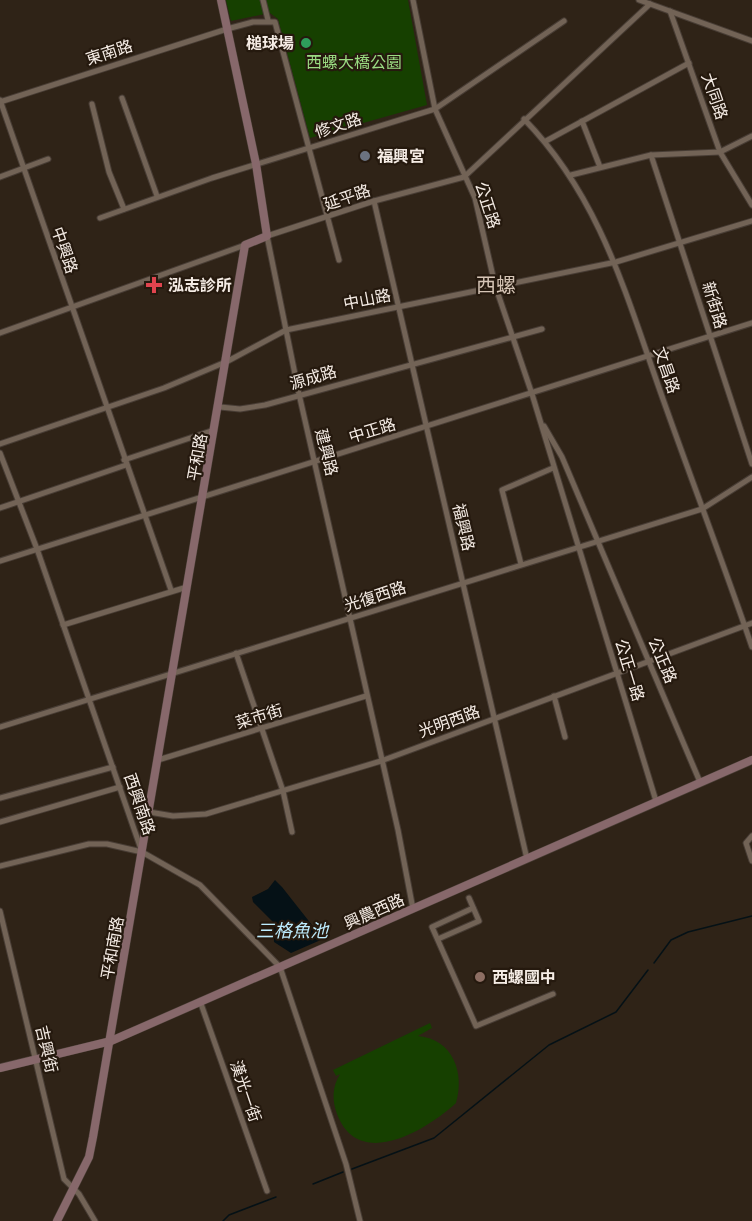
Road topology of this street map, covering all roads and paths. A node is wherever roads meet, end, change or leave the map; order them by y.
1 (221, 0) edge
2 (263, 0) edge
3 (413, 0) edge
4 (639, 0) edge
5 (650, 4) junction
6 (670, 11) junction
7 (267, 20) junction
8 (564, 21) dead end
9 (227, 29) junction
10 (752, 41) edge
11 (689, 63) junction
12 (122, 98) dead end
13 (0, 102) edge
14 (92, 104) dead end
15 (435, 109) junction
16 (524, 118) junction
17 (582, 121) junction
18 (752, 136) edge
19 (546, 141) junction
20 (308, 149) junction
21 (720, 152) junction
22 (651, 155) junction
23 (48, 159) dead end
24 (256, 164) junction
25 (600, 167) junction
26 (22, 168) junction
27 (571, 174) junction
28 (0, 177) edge
29 (464, 177) junction
30 (158, 196) junction
31 (374, 201) junction
32 (752, 205) edge
33 (124, 209) junction
34 (100, 218) dead end
35 (328, 218) junction
36 (752, 221) edge
37 (267, 236) junction
38 (681, 242) junction
39 (245, 245) junction
40 (339, 260) dead end
41 (616, 262) junction
42 (495, 285) junction
43 (399, 307) junction
44 (72, 308) junction
45 (752, 323) edge
46 (543, 329) dead end
47 (286, 330) junction
48 (0, 333) edge
49 (710, 335) junction
50 (513, 338) junction
51 (647, 355) junction
52 (228, 361) junction
53 (413, 363) junction
54 (299, 394) junction
55 (532, 394) junction
56 (220, 407) junction
57 (106, 408) junction
58 (539, 418) junction
59 (428, 427) junction
60 (216, 429) junction
61 (0, 444) edge
62 (0, 453) edge
63 (125, 462) junction
64 (316, 462) junction
65 (752, 464) edge
66 (553, 468) junction
67 (752, 477) edge
68 (203, 499) junction
69 (19, 501) junction
70 (0, 508) edge
71 (702, 509) junction
72 (144, 517) junction
73 (597, 541) junction
74 (578, 547) junction
75 (37, 549) junction
76 (0, 561) edge
77 (521, 564) junction
78 (462, 582) junction
79 (188, 587) junction
80 (171, 590) junction
81 (349, 618) junction
82 (752, 622) edge
83 (63, 625) junction
84 (745, 626) junction
85 (752, 647) edge
86 (236, 653) junction
87 (649, 662) junction
88 (617, 672) junction
89 (174, 673) junction
90 (366, 696) junction
91 (554, 696) junction
92 (89, 699) junction
93 (494, 718) junction
94 (0, 726) edge
95 (261, 729) junction
96 (565, 737) dead end
97 (158, 760) junction
98 (752, 760) edge
99 (381, 761) junction
100 (113, 767) junction
101 (700, 782) junction
102 (120, 787) junction
103 (283, 790) junction
104 (0, 798) edge
105 (656, 801) junction
106 (148, 812) junction
107 (0, 822) edge
108 (292, 832) dead end
109 (752, 836) edge
110 (142, 852) junction
111 (527, 859) junction
112 (752, 861) edge
113 (0, 866) edge
114 (469, 898) dead end
115 (473, 908) junction
116 (413, 909) junction
117 (0, 911) edge
118 (438, 939) junction
119 (280, 967) junction
120 (553, 994) dead end
121 (200, 1001) junction
122 (111, 1041) junction
123 (36, 1059) junction
124 (0, 1068) edge
125 (73, 1191) junction
126 (267, 1191) dead end
127 (57, 1221) edge
128 (95, 1221) edge
129 (360, 1221) edge

1 - 9 main road, 建興路
2 - 7 street
3 - 15 street, 公正路
4 - 5 street
5 - 6 street
5 - 16 street, 延平路
6 - 10 street
6 - 11 street, 大同路
7 - 9 street, 東南路
7 - 20 street
8 - 15 street, 修文路
9 - 13 street, 東南路
9 - 24 main road, 建興路
11 - 17 street
11 - 21 street, 大同路
12 - 30 street
13 - 26 street, 中興路
14 - 33 street
15 - 20 street, 修文路
15 - 29 street, 公正路
16 - 19 street, 文昌路
16 - 29 street, 延平路
17 - 19 street
17 - 25 street
18 - 21 street
19 - 27 street, 文昌路
20 - 24 street, 修文路
20 - 35 street
21 - 22 street
21 - 32 street, 大同路
22 - 25 street
22 - 38 street, 新街路
23 - 26 street
24 - 30 street, 修文路
24 - 37 main road, 建興路
25 - 27 street
26 - 28 street
26 - 44 street, 中興路
27 - 41 street, 文昌路
29 - 31 street, 延平路
29 - 42 street, 公正路
30 - 33 street, 修文路
31 - 35 street, 延平路
31 - 43 street, 福興路
33 - 34 street, 修文路
35 - 37 street, 延平路
35 - 40 street
36 - 38 street, 中山路
37 - 39 main road, 延平路
37 - 47 street, 建興路
38 - 41 street, 中山路
38 - 49 street, 新街路
39 - 44 street, 延平路
39 - 52 main road, 平和路
41 - 42 street, 中山路
41 - 51 street, 文昌路
42 - 43 street, 中山路
42 - 50 street, 公正路
43 - 47 street, 中山路
43 - 53 street, 福興路
44 - 48 street, 延平路
44 - 57 street, 中興路
45 - 49 street, 中正路
46 - 50 street, 源成路
47 - 52 street, 中山路
47 - 54 street, 建興路
49 - 51 street, 中正路
49 - 65 street, 新街路
50 - 53 street, 源成路
50 - 55 street, 公正路
51 - 55 street, 中正路
51 - 71 street, 文昌路
52 - 56 main road, 平和路
52 - 57 street, 中山路
53 - 54 street, 源成路
53 - 59 street, 福興路
54 - 56 street, 源成路
54 - 64 street, 建興路
55 - 58 street, 公正路
55 - 59 street, 中正路
56 - 60 main road, 平和路
57 - 61 street, 中山路
57 - 63 street, 中興路
58 - 66 street, 公正路
58 - 73 street, 公正路
59 - 64 street, 中正路
59 - 78 street, 福興路
60 - 63 street
60 - 68 main road, 平和路
62 - 69 street, 西興南路
63 - 69 street
63 - 72 street, 中興路
64 - 68 street, 中正路
64 - 81 street, 建興路
66 - 74 street, 公正路
66 - 77 street
67 - 71 street, 光復西路
68 - 72 street, 中正路
68 - 79 main road, 平和路
69 - 70 street
69 - 75 street, 西興南路
71 - 73 street, 光復西路
71 - 84 street, 文昌路
72 - 75 street, 中正路
72 - 80 street, 中興路
73 - 74 street, 光復西路
73 - 87 street, 公正路
74 - 77 street, 光復西路
74 - 88 street, 公正一路
75 - 76 street, 中正路
75 - 83 street, 西興南路
77 - 78 street, 光復西路
78 - 81 street, 光復西路
78 - 93 street, 福興路
79 - 80 street
79 - 89 main road, 平和路
80 - 83 street
81 - 86 street, 光復西路
81 - 90 street, 建興路
82 - 84 street, 光明西路
83 - 92 street, 西興南路
84 - 85 street, 文昌路
84 - 87 street, 光明西路
86 - 89 street, 光復西路
86 - 95 street
87 - 88 street, 光明西路
87 - 101 street, 公正路
88 - 91 street, 光明西路
88 - 105 street, 公正一路
89 - 92 street, 光復西路
89 - 97 main road, 平和南路
90 - 95 street, 菜市街
90 - 99 street, 建興路
91 - 93 street, 光明西路
91 - 96 street
92 - 94 street, 光復西路
92 - 100 street, 西興南路
93 - 99 street, 光明西路
93 - 111 street, 福興路
95 - 97 street, 菜市街
95 - 103 street
97 - 106 main road, 平和南路
98 - 101 main road, 興農西路
99 - 103 street, 光明西路
99 - 116 street, 建興路
100 - 102 street, 西興南路
100 - 104 street
101 - 105 main road, 興農西路
102 - 107 street
102 - 110 street, 西興南路
103 - 106 street, 光明西路
103 - 108 street
105 - 111 main road, 興農西路
106 - 110 main road, 平和南路
109 - 112 street
110 - 113 street
110 - 119 street, 西興南路
110 - 122 main road, 平和南路
111 - 116 main road, 興農西路
114 - 115 street
115 - 118 street
115 - 118 street
116 - 119 main road, 興農西路
117 - 123 street, 吉興街
118 - 120 street
119 - 121 main road, 興農西路
119 - 129 street, 西興南路
121 - 122 main road, 興農西路
121 - 126 street, 漢光一街
122 - 123 main road, 興農西路
122 - 125 main road, 平和南路
123 - 124 main road, 興農西路
123 - 125 street, 吉興街
125 - 127 main road, 平和南路
125 - 128 street, 吉興街

